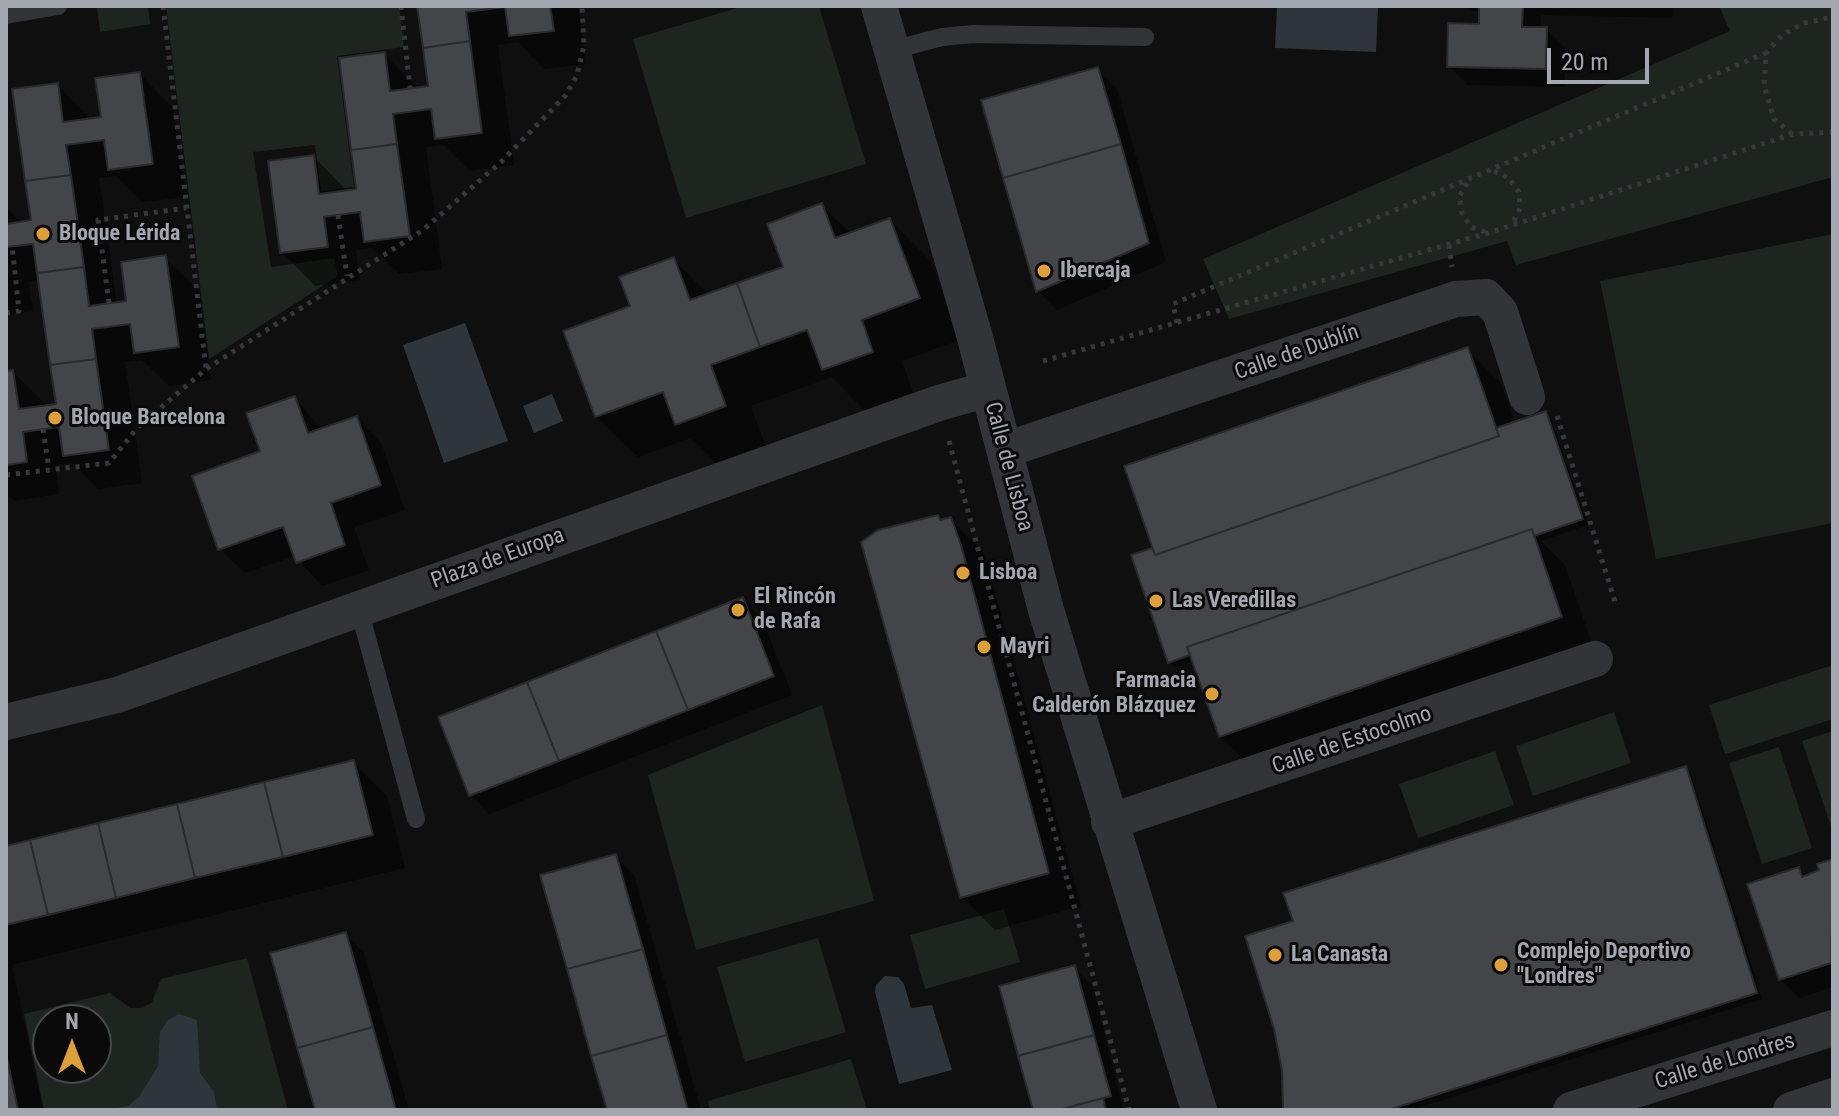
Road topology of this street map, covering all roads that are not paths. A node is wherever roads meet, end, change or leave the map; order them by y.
1 (58, 6) edge
2 (879, 6) edge
3 (6, 15) edge
4 (1145, 37) dead end
5 (892, 50) junction
6 (988, 389) junction
7 (1527, 397) road end
8 (1005, 450) junction
9 (359, 609) junction
10 (1595, 659) dead end
11 (6, 722) edge
12 (416, 819) dead end
13 (1109, 822) junction
14 (1833, 1028) edge
15 (1833, 1096) edge
16 (1199, 1110) edge
17 (1571, 1110) edge
18 (1791, 1110) edge

1 - 3 lane
2 - 5 street, Calle de Lisboa
4 - 5 lane
5 - 6 street, Calle de Lisboa
6 - 8 street, Calle de Lisboa
6 - 9 street, Plaza de Europa
7 - 8 street, Calle de Dublín
8 - 13 street, Calle de Lisboa
9 - 11 street, Plaza de Europa
9 - 12 lane
10 - 13 street, Calle de Estocolmo
13 - 16 street, Calle de Lisboa
14 - 17 street, Calle de Londres
15 - 18 street

